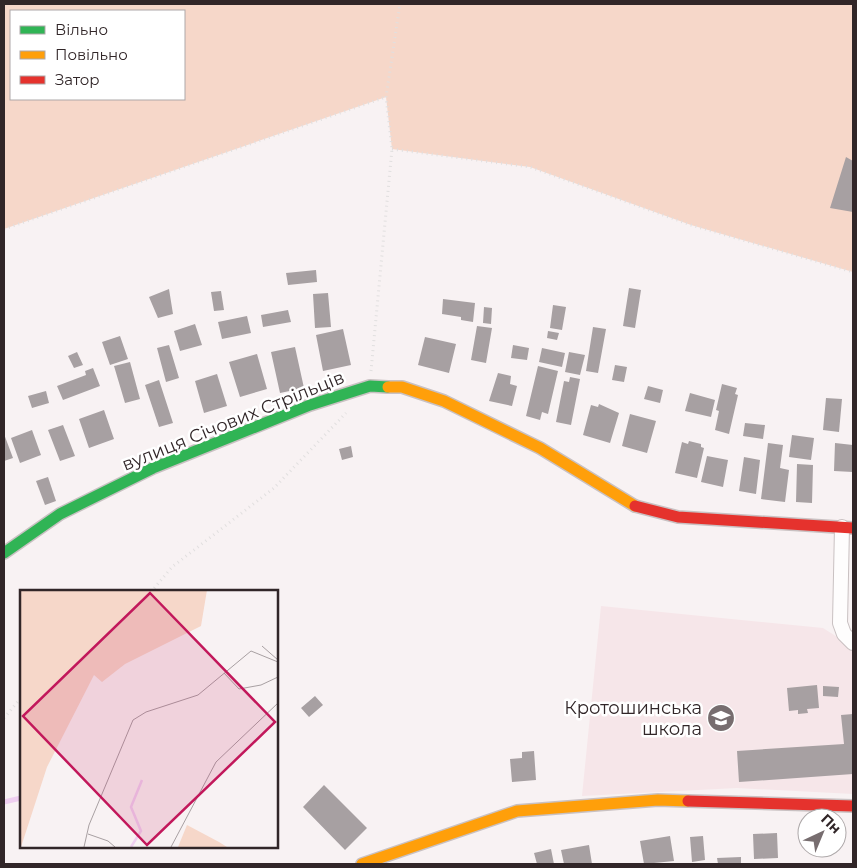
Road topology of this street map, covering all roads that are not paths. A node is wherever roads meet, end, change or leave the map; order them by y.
1 (847, 528) edge
2 (4, 553) edge
3 (853, 643) edge
4 (853, 806) edge
5 (362, 864) edge

1 - 2 street, вулиця Січових Стрільців
1 - 3 street
4 - 5 street

